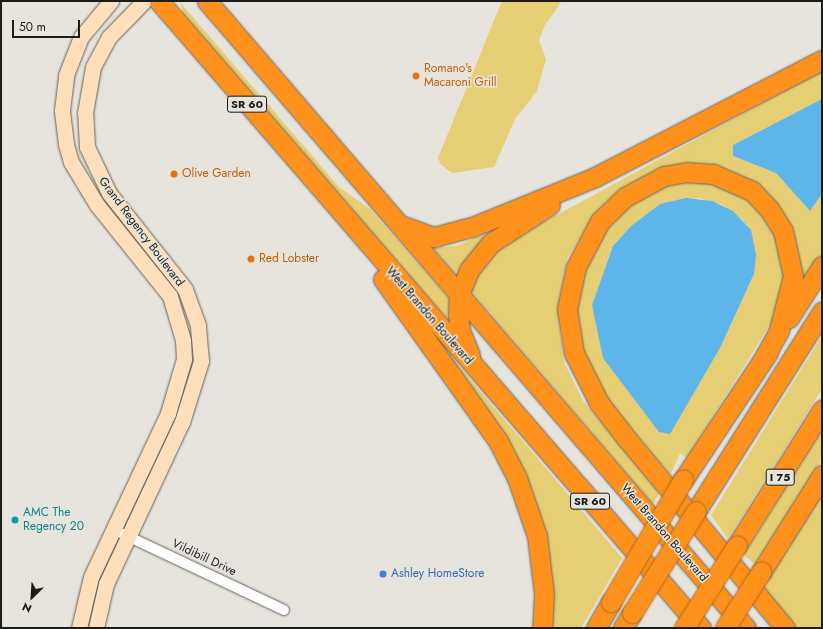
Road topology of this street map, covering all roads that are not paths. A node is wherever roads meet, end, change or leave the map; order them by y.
1 (111, 1) edge
2 (144, 1) edge
3 (159, 1) edge
4 (207, 1) edge
5 (822, 60) edge
6 (595, 177) junction
7 (334, 207) junction
8 (398, 223) junction
9 (156, 248) junction
10 (143, 259) junction
11 (822, 266) edge
12 (459, 295) junction
13 (822, 312) edge
14 (761, 363) junction
15 (480, 375) junction
16 (822, 410) edge
17 (168, 413) junction
18 (183, 419) junction
19 (822, 475) edge
20 (113, 530) junction
21 (127, 536) junction
22 (284, 610) dead end
23 (628, 620) edge
24 (79, 628) edge
25 (96, 628) edge
26 (542, 628) edge
27 (596, 628) edge
28 (684, 628) edge
29 (701, 628) edge
30 (725, 628) edge
31 (746, 628) edge
32 (785, 628) edge

1 - 10 street, Grand Regency Boulevard
2 - 9 street, Grand Regency Boulevard
3 - 7 highway, West Brandon Boulevard / SR 60
4 - 8 highway, West Brandon Boulevard / SR 60
5 - 6 highway
6 - 8 highway
6 - 12 highway
7 - 15 highway, West Brandon Boulevard / SR 60
7 - 26 highway
8 - 12 highway, West Brandon Boulevard / SR 60
9 - 10 street
9 - 18 street, Grand Regency Boulevard
10 - 17 street, Grand Regency Boulevard
11 - 14 highway
12 - 15 highway
12 - 31 highway, West Brandon Boulevard / SR 60
13 - 23 highway, bridge
14 - 27 highway, bridge
14 - 32 highway
15 - 29 highway, West Brandon Boulevard / SR 60
16 - 28 highway, I 75, bridge
17 - 18 street
17 - 20 street, Grand Regency Boulevard
18 - 21 street, Grand Regency Boulevard
19 - 30 highway, bridge
20 - 21 street, Vildibill Drive
20 - 24 street, Grand Regency Boulevard
21 - 22 street, Vildibill Drive
21 - 25 street, Grand Regency Boulevard

